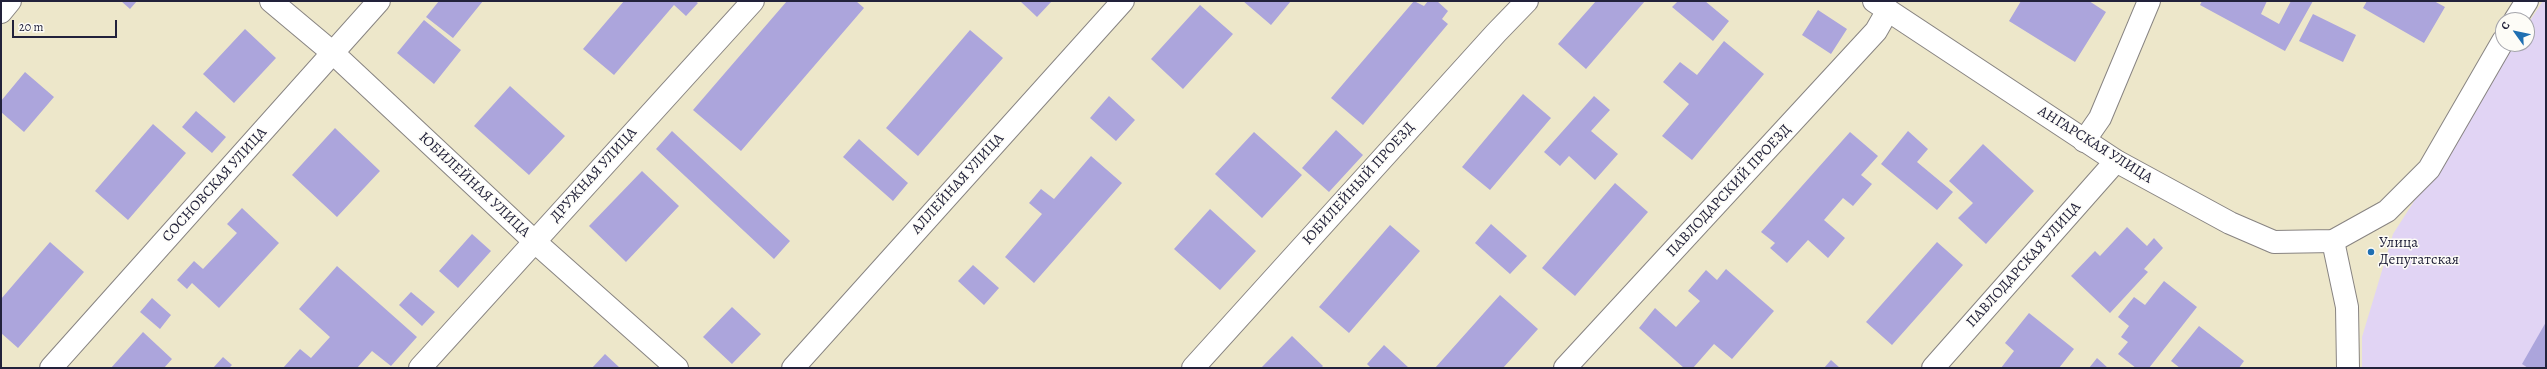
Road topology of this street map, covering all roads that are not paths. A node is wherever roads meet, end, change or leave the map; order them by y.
1 (10, 1) edge
2 (271, 1) edge
3 (379, 1) edge
4 (753, 1) edge
5 (1124, 1) edge
6 (1527, 1) edge
7 (2149, 1) edge
8 (2526, 1) edge
9 (1881, 5) edge
10 (1, 12) edge
11 (2520, 12) edge
12 (2497, 52) edge
13 (333, 53) junction
14 (2084, 141) junction
15 (2116, 161) junction
16 (534, 241) junction
17 (2333, 241) junction
18 (51, 368) edge
19 (420, 368) edge
20 (676, 368) edge
21 (793, 368) edge
22 (1193, 368) edge
23 (1565, 368) edge
24 (1933, 368) edge
25 (2348, 368) edge

1 - 10 street
2 - 13 street, ЮБИЛЕЙНАЯ УЛИЦА
3 - 13 street, СОСНОВСКАЯ УЛИЦА
4 - 16 street, ДРУЖНАЯ УЛИЦА
5 - 21 street, АЛЛЕЙНАЯ УЛИЦА
6 - 22 street, ЮБИЛЕЙНЫЙ ПРОЕЗД
7 - 14 street
8 - 11 street
9 - 14 street, АНГАРСКАЯ УЛИЦА
9 - 23 street, ПАВЛОДАРСКИЙ ПРОЕЗД
12 - 17 street
13 - 16 street, ЮБИЛЕЙНАЯ УЛИЦА
13 - 18 street, СОСНОВСКАЯ УЛИЦА
14 - 15 street, АНГАРСКАЯ УЛИЦА
15 - 17 street, АНГАРСКАЯ УЛИЦА
15 - 24 street, ПАВЛОДАРСКАЯ УЛИЦА
16 - 19 street, ДРУЖНАЯ УЛИЦА
16 - 20 street, ЮБИЛЕЙНАЯ УЛИЦА
17 - 25 street

